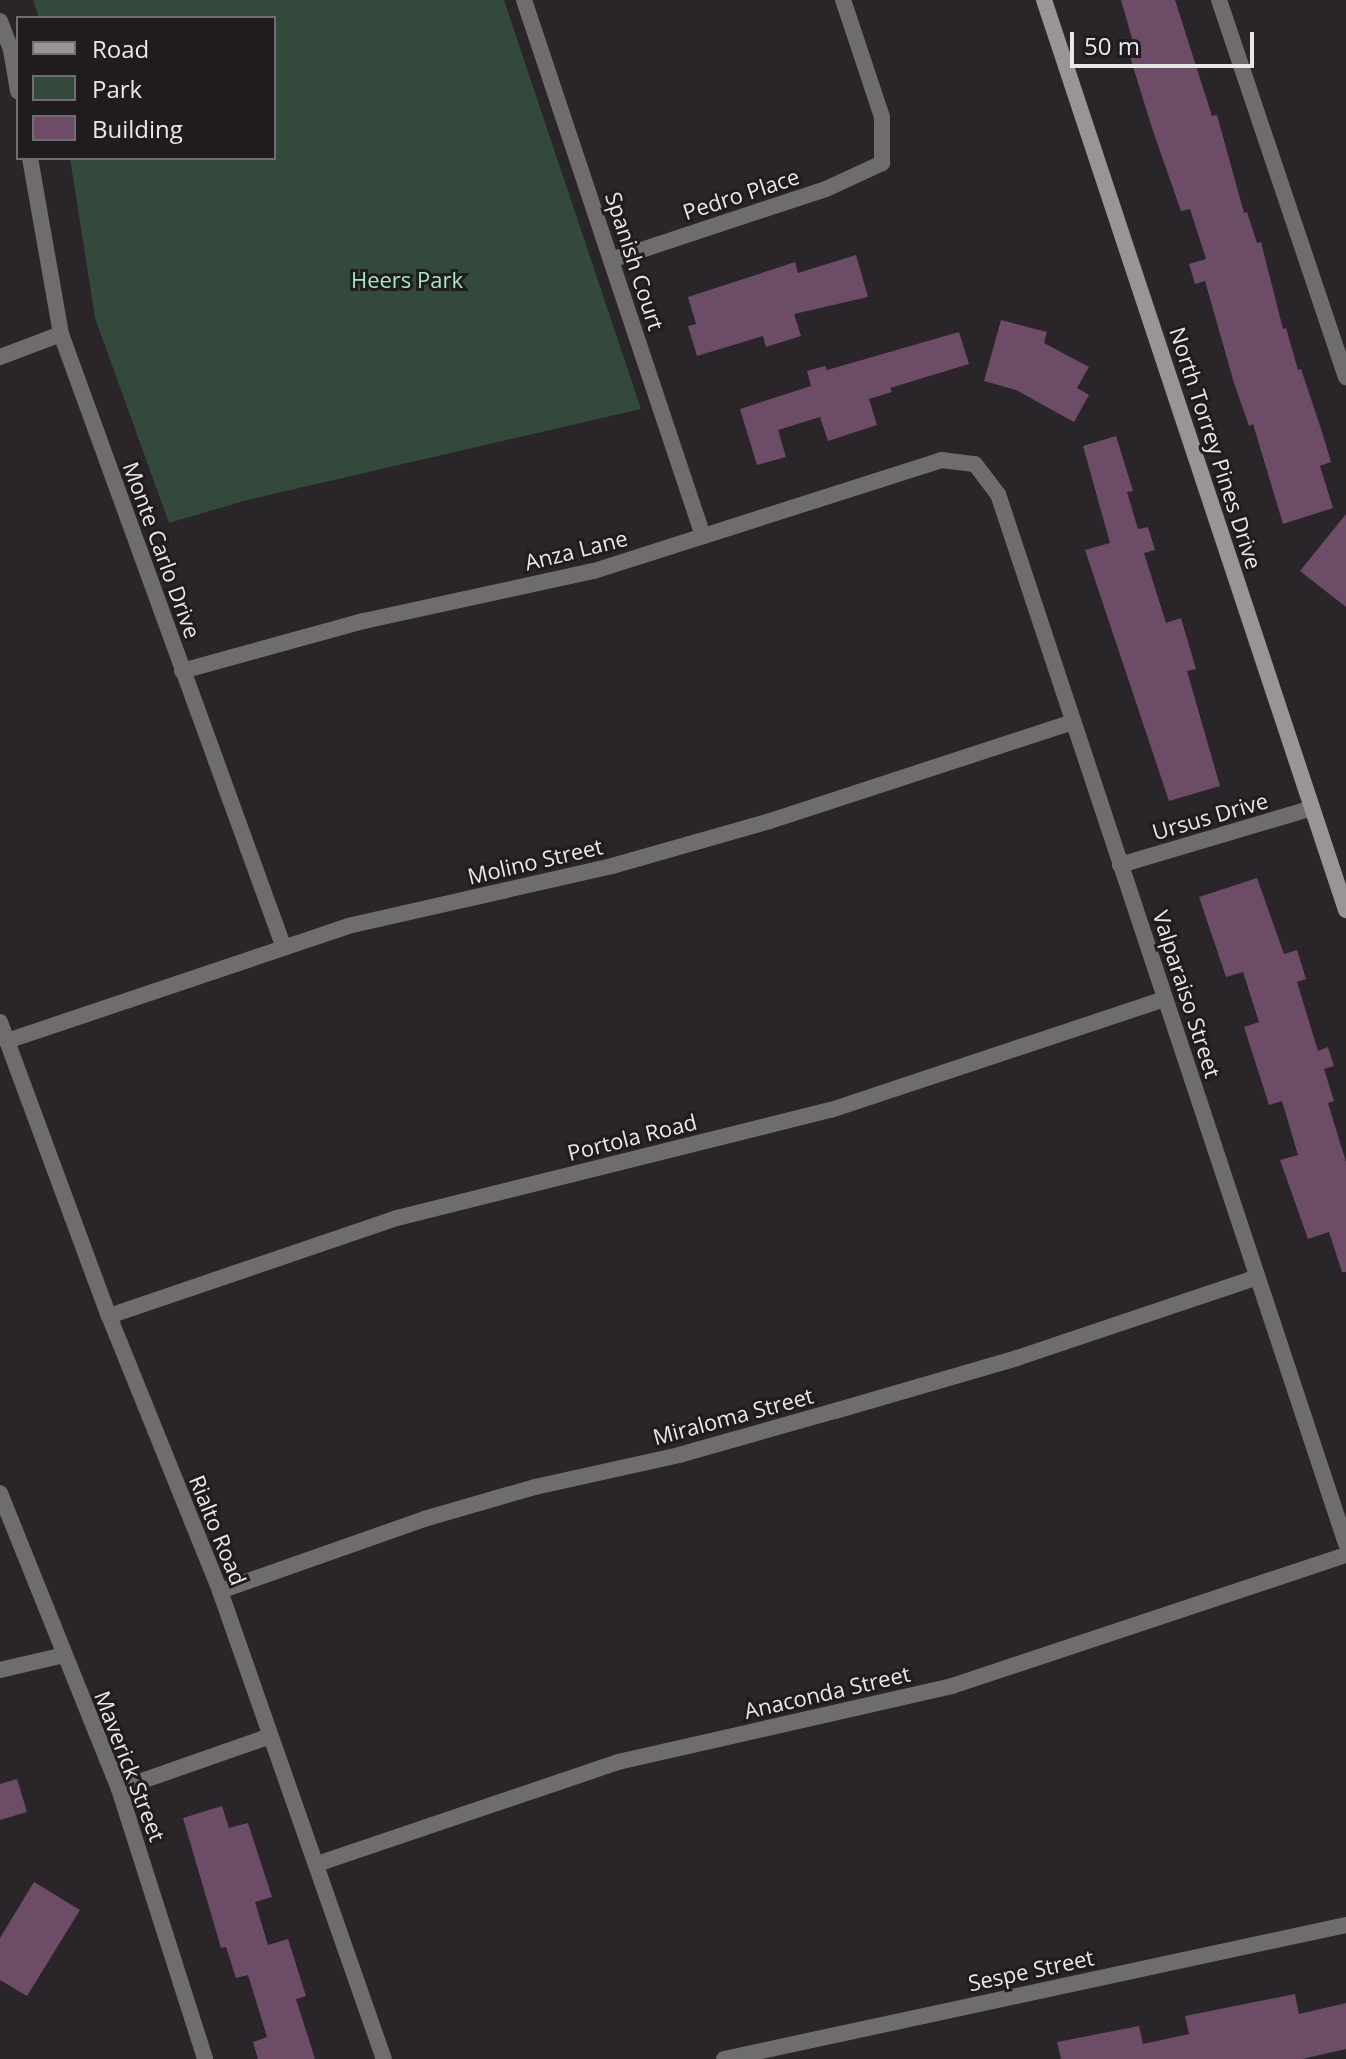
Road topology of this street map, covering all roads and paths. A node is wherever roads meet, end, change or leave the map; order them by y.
1 (524, 0) edge
2 (843, 0) edge
3 (1044, 0) edge
4 (1219, 0) edge
5 (0, 21) edge
6 (16, 79) edge
7 (30, 160) edge
8 (611, 260) junction
9 (61, 334) junction
10 (0, 357) edge
11 (1346, 377) edge
12 (975, 464) joint
13 (703, 536) junction
14 (182, 671) junction
15 (1073, 722) junction
16 (1312, 808) junction
17 (1120, 865) junction
18 (1346, 910) edge
19 (284, 948) junction
20 (1165, 999) junction
21 (0, 1022) edge
22 (7, 1041) junction
23 (1257, 1277) junction
24 (109, 1316) junction
25 (0, 1493) edge
26 (1346, 1544) edge
27 (1346, 1555) edge
28 (220, 1591) junction
29 (64, 1655) junction
30 (0, 1670) edge
31 (270, 1736) junction
32 (119, 1789) junction
33 (317, 1864) junction
34 (1346, 1925) edge
35 (205, 2059) edge
36 (384, 2059) edge
37 (724, 2059) edge

1 - 8 street, Spanish Court
2 - 8 street, Pedro Place
3 - 16 main road, North Torrey Pines Drive
4 - 11 street
5 - 6 street
7 - 9 street, Monte Carlo Drive
8 - 13 street, Spanish Court
9 - 10 street
9 - 14 street, Monte Carlo Drive
12 - 13 street, Anza Lane
12 - 15 street, Valparaiso Street
13 - 14 street, Anza Lane
14 - 19 street, Monte Carlo Drive
15 - 17 street, Valparaiso Street
15 - 19 street, Molino Street
16 - 17 street, Ursus Drive
16 - 18 main road, North Torrey Pines Drive
17 - 20 street, Valparaiso Street
19 - 22 street, Molino Street
20 - 23 street, Valparaiso Street
20 - 24 street, Portola Road
21 - 22 street, Rialto Road
22 - 24 street, Rialto Road
23 - 26 street, Valparaiso Street
23 - 28 street, Miraloma Street
24 - 28 street, Rialto Road
25 - 29 street, Maverick Street
27 - 33 street, Anaconda Street
28 - 31 street, Rialto Road
29 - 30 street
29 - 32 street, Maverick Street
31 - 32 street
31 - 33 street, Rialto Road
32 - 35 street, Maverick Street
33 - 36 street, Rialto Road
34 - 37 street, Sespe Street

